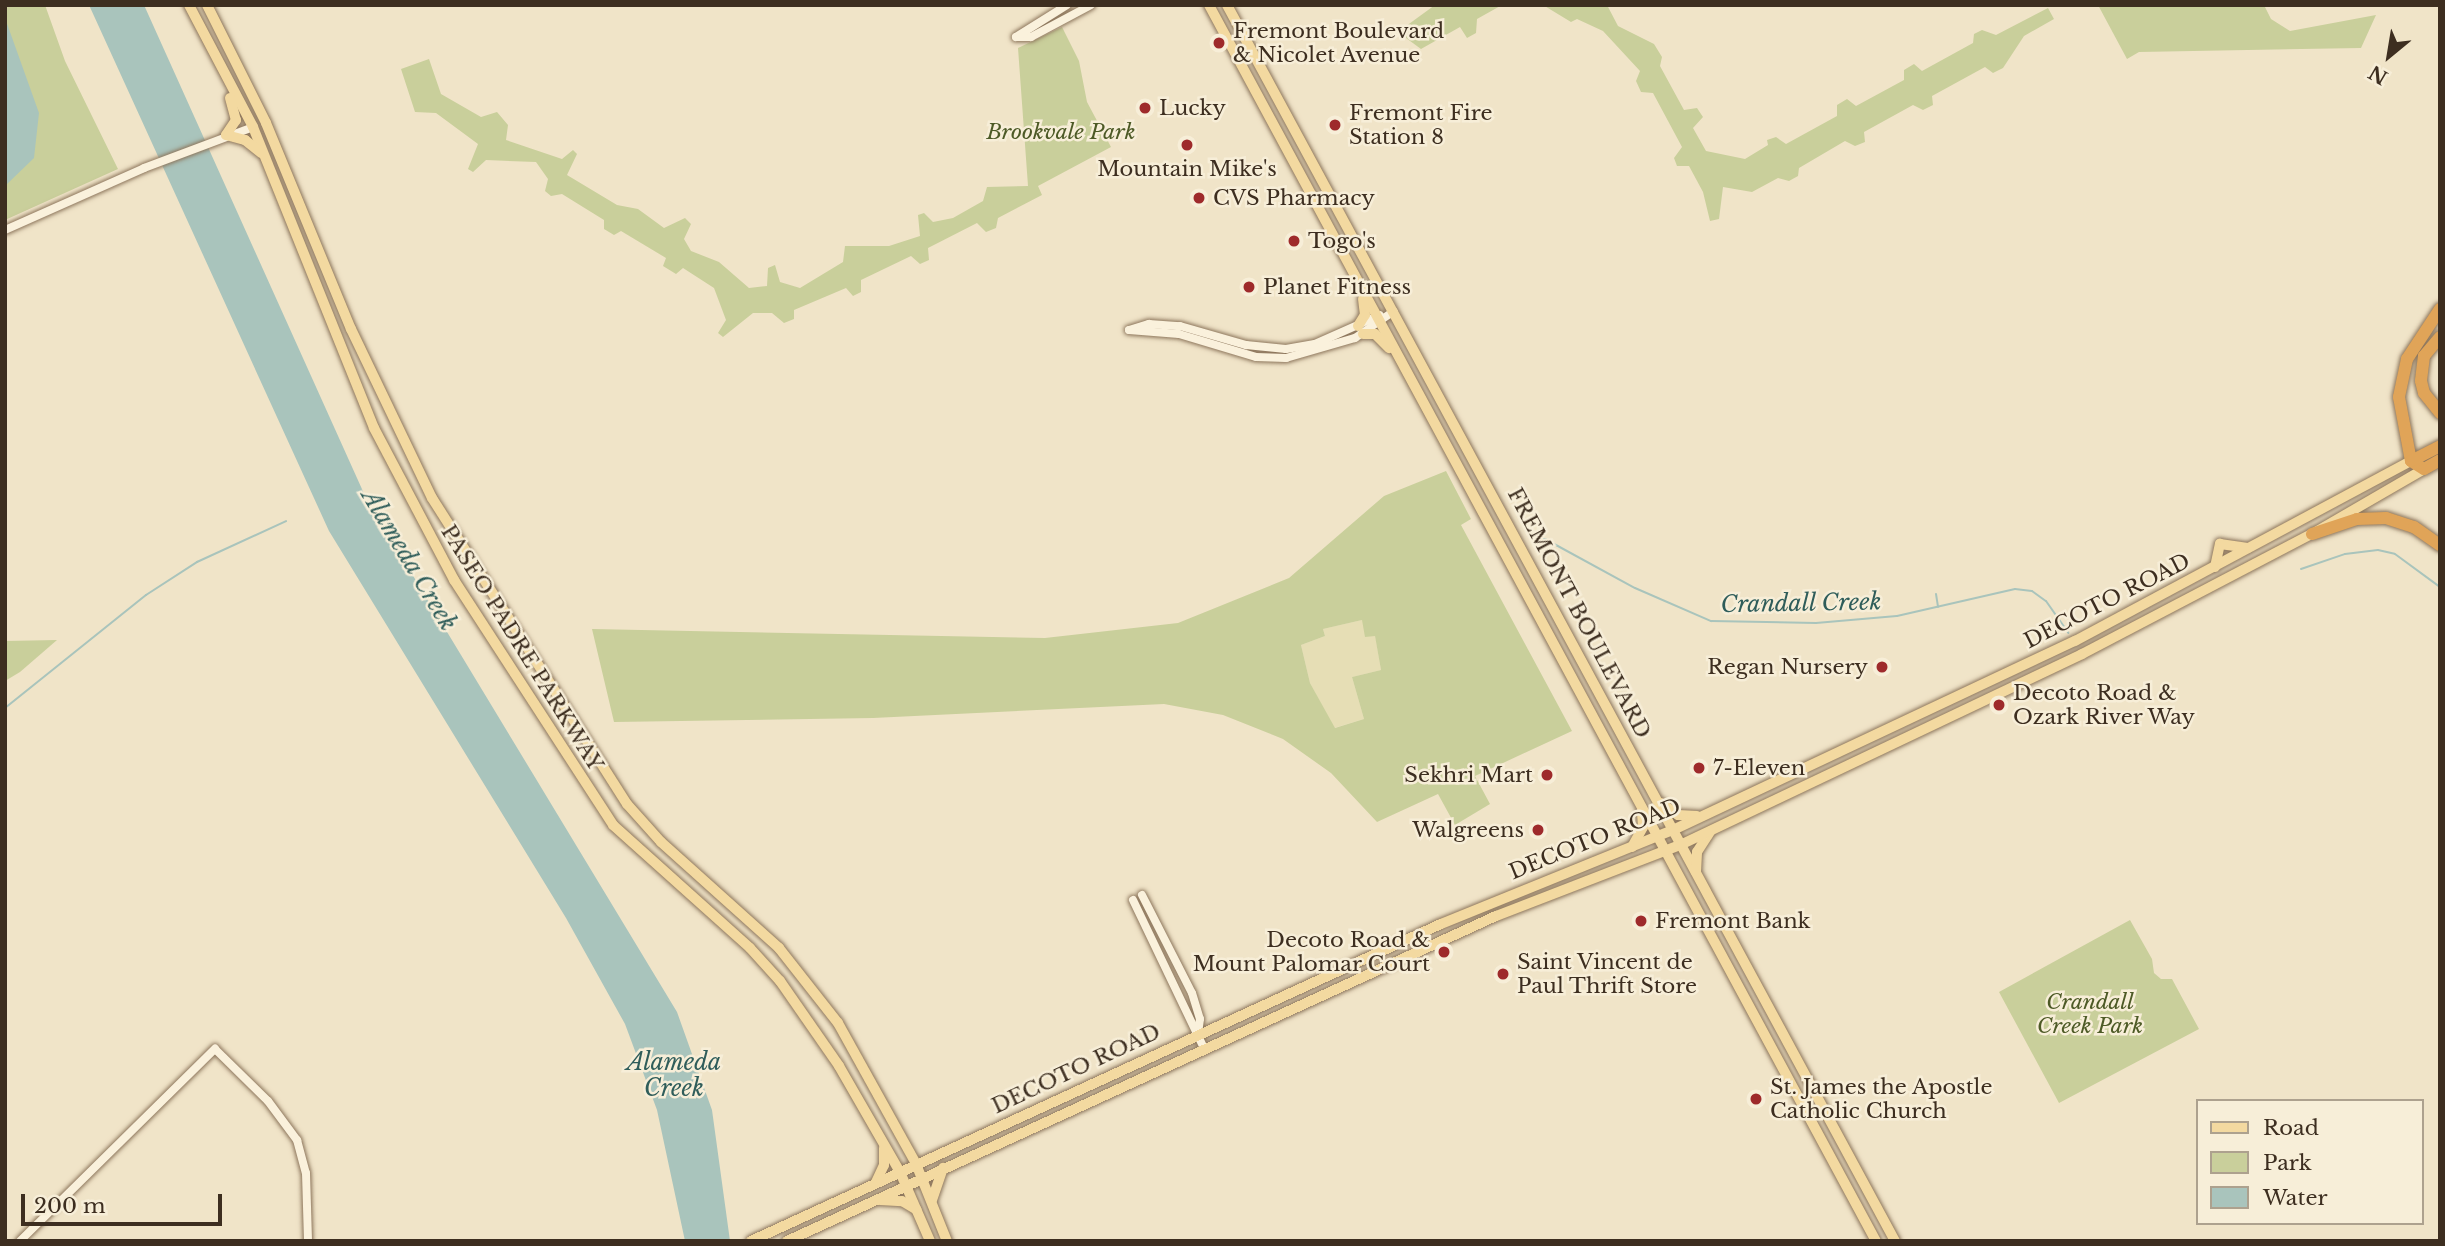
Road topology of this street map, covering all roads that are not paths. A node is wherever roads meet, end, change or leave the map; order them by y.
1 (189, 5) edge
2 (207, 5) edge
3 (1067, 5) edge
4 (1091, 5) edge
5 (1209, 5) edge
6 (1227, 5) edge
7 (215, 55) junction
8 (253, 127) junction
9 (226, 136) junction
10 (264, 155) junction
11 (5, 230) edge
12 (1358, 283) junction
13 (2440, 309) edge
14 (1394, 311) junction
15 (1378, 320) junction
16 (1360, 330) junction
17 (2440, 337) edge
18 (1401, 361) junction
19 (2440, 413) edge
20 (2440, 446) edge
21 (2440, 460) edge
22 (2411, 461) junction
23 (2424, 469) junction
24 (2312, 534) junction
25 (2440, 545) edge
26 (2250, 548) junction
27 (2215, 567) junction
28 (1656, 799) junction
29 (1641, 804) junction
30 (1702, 816) junction
31 (1712, 829) junction
32 (1673, 830) junction
33 (1658, 837) junction
34 (1680, 845) junction
35 (1630, 849) junction
36 (1666, 851) junction
37 (1696, 874) junction
38 (1137, 898) dead end
39 (1198, 1034) junction
40 (1204, 1048) junction
41 (904, 1142) junction
42 (884, 1146) junction
43 (943, 1152) junction
44 (916, 1164) junction
45 (943, 1168) junction
46 (900, 1172) junction
47 (922, 1178) junction
48 (875, 1184) junction
49 (906, 1186) junction
50 (874, 1201) junction
51 (932, 1203) junction
52 (918, 1211) junction
53 (753, 1240) edge
54 (20, 1241) edge
55 (308, 1241) edge
56 (787, 1241) edge
57 (930, 1241) edge
58 (947, 1241) edge
59 (1876, 1241) edge
60 (1895, 1241) edge

1 - 7 main road, PASEO PADRE PARKWAY
2 - 41 main road, PASEO PADRE PARKWAY
3 - 4 street
5 - 12 main road, FREMONT BOULEVARD
6 - 14 main road, FREMONT BOULEVARD
7 - 8 main road, PASEO PADRE PARKWAY
7 - 9 main road
8 - 9 street
8 - 10 main road, PASEO PADRE PARKWAY
9 - 10 main road
9 - 11 street
10 - 42 main road, PASEO PADRE PARKWAY
12 - 15 main road, FREMONT BOULEVARD
12 - 16 main road
13 - 22 highway
14 - 15 street
14 - 28 main road, FREMONT BOULEVARD
15 - 16 street
15 - 18 main road, FREMONT BOULEVARD
16 - 16 street
16 - 18 main road
17 - 19 highway
18 - 29 main road, FREMONT BOULEVARD
20 - 22 highway, DECOTO ROAD
21 - 23 highway, DECOTO ROAD
22 - 23 highway
22 - 26 main road, DECOTO ROAD
23 - 24 main road, DECOTO ROAD
24 - 25 highway
24 - 31 main road, DECOTO ROAD
26 - 27 main road, DECOTO ROAD
26 - 27 main road
27 - 30 main road, DECOTO ROAD
28 - 30 main road
28 - 32 main road, FREMONT BOULEVARD
29 - 33 main road, FREMONT BOULEVARD
29 - 35 main road
30 - 32 main road, DECOTO ROAD
31 - 34 main road, DECOTO ROAD
31 - 37 main road
32 - 33 main road, DECOTO ROAD
32 - 34 main road, FREMONT BOULEVARD
33 - 35 main road, DECOTO ROAD
33 - 36 main road, FREMONT BOULEVARD
34 - 36 main road, DECOTO ROAD
34 - 37 main road, FREMONT BOULEVARD
35 - 39 main road, DECOTO ROAD
36 - 40 main road, DECOTO ROAD
36 - 59 main road, FREMONT BOULEVARD
37 - 60 main road, FREMONT BOULEVARD
38 - 39 street
39 - 40 street
39 - 43 main road, DECOTO ROAD
40 - 45 main road, DECOTO ROAD
41 - 43 main road
41 - 44 main road, PASEO PADRE PARKWAY
42 - 46 main road, PASEO PADRE PARKWAY
42 - 48 main road
43 - 44 main road, DECOTO ROAD
44 - 46 main road, DECOTO ROAD
44 - 47 main road, PASEO PADRE PARKWAY
45 - 47 main road, DECOTO ROAD
45 - 51 main road
46 - 48 main road, DECOTO ROAD
46 - 49 main road, PASEO PADRE PARKWAY
47 - 49 main road, DECOTO ROAD
47 - 51 main road, PASEO PADRE PARKWAY
48 - 53 main road, DECOTO ROAD
49 - 50 main road, DECOTO ROAD
49 - 52 main road, PASEO PADRE PARKWAY
50 - 52 main road
50 - 56 main road, DECOTO ROAD
51 - 58 main road, PASEO PADRE PARKWAY
52 - 57 main road, PASEO PADRE PARKWAY
54 - 55 street

